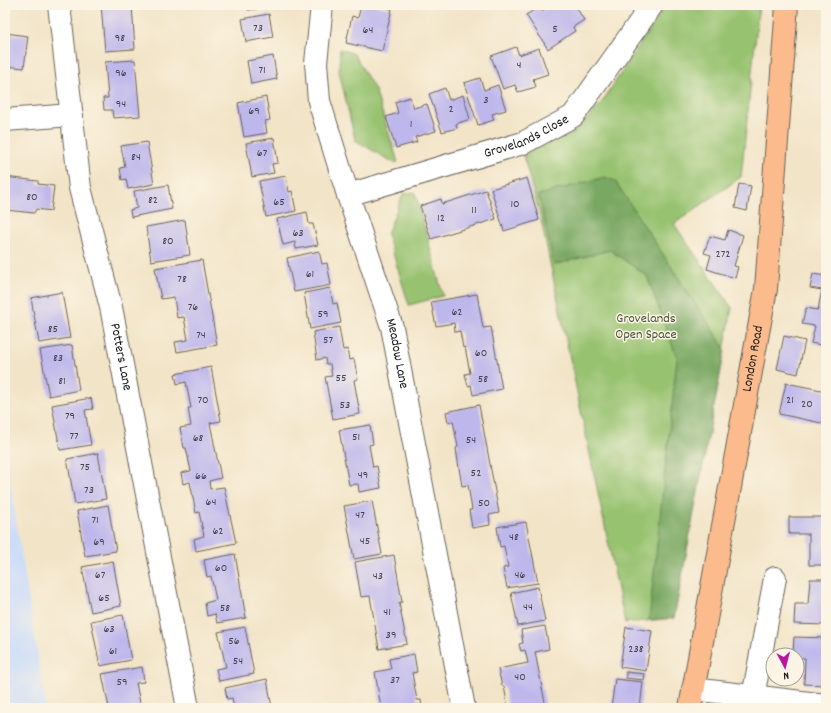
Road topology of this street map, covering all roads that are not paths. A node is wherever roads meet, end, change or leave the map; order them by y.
1 (59, 5) edge
2 (322, 5) edge
3 (652, 5) edge
4 (787, 5) edge
5 (72, 115) junction
6 (5, 120) edge
7 (348, 195) junction
8 (775, 578) dead end
9 (753, 697) junction
10 (692, 698) edge
11 (826, 705) edge
12 (188, 708) edge
13 (464, 708) edge

1 - 5 street, Potters Lane
2 - 7 street, Meadow Lane
3 - 7 street, Grovelands Close
4 - 10 main road, London Road
5 - 6 street
5 - 12 street, Potters Lane
7 - 13 street, Meadow Lane
8 - 9 street
9 - 10 street
9 - 11 street

